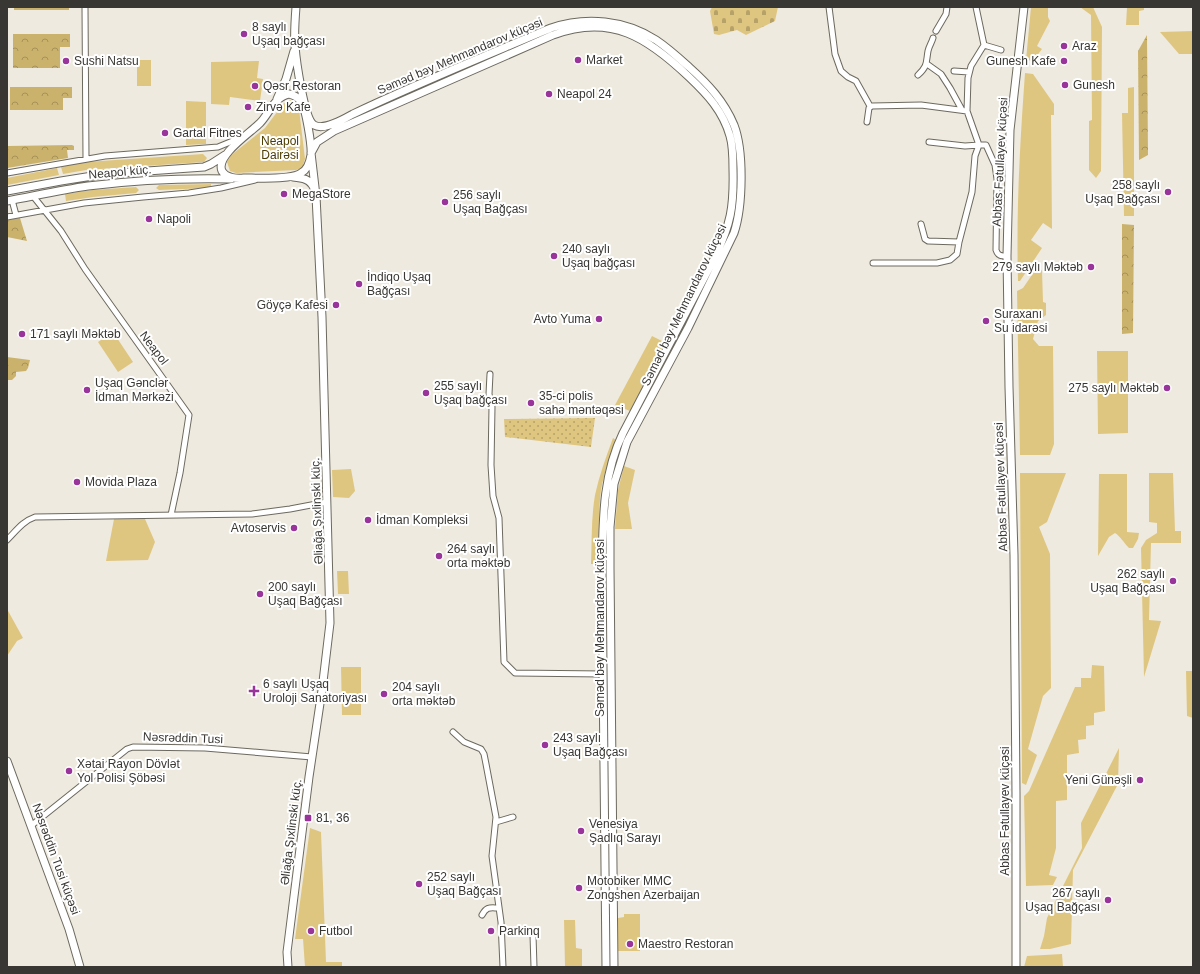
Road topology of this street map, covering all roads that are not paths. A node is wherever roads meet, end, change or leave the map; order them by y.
1 (85, 7) edge
2 (296, 7) edge
3 (829, 7) edge
4 (947, 7) edge
5 (976, 7) edge
6 (1024, 7) edge
7 (936, 31) dead end
8 (933, 38) dead end
9 (984, 45) junction
10 (295, 47) junction
11 (1001, 50) dead end
12 (927, 64) junction
13 (954, 71) dead end
14 (969, 72) junction
15 (692, 75) junction
16 (918, 75) dead end
17 (276, 101) junction
18 (870, 106) junction
19 (305, 108) junction
20 (964, 111) junction
21 (867, 122) dead end
22 (253, 130) junction
23 (929, 142) dead end
24 (979, 145) junction
25 (226, 153) junction
26 (311, 153) junction
27 (86, 159) junction
28 (7, 173) edge
29 (287, 177) junction
30 (264, 178) junction
31 (236, 179) junction
32 (7, 191) edge
33 (33, 196) junction
34 (316, 196) junction
35 (10, 200) edge
36 (44, 211) junction
37 (16, 215) junction
38 (7, 217) edge
39 (921, 224) dead end
40 (959, 242) junction
41 (1007, 256) junction
42 (872, 263) dead end
43 (490, 374) dead end
44 (327, 502) junction
45 (171, 515) junction
46 (7, 540) edge
47 (603, 674) junction
48 (453, 732) dead end
49 (312, 757) junction
50 (7, 761) edge
51 (513, 817) dead end
52 (496, 822) junction
53 (32, 825) junction
54 (499, 908) junction
55 (482, 915) dead end
56 (533, 935) dead end
57 (80, 967) edge
58 (288, 967) edge
59 (503, 967) edge
60 (534, 967) edge
61 (606, 967) edge
62 (614, 967) edge
63 (1016, 967) edge

1 - 27 street
2 - 10 main road
3 - 18 street
4 - 7 street
5 - 9 street
6 - 41 main road, Abbas Fətullayev küçəsi
8 - 12 street
9 - 11 street
9 - 14 street
10 - 17 main road, Neapol küç.
10 - 19 main road, Əliağa Şıxlinski küç.
12 - 16 street
12 - 20 street
13 - 14 street
14 - 20 street
15 - 19 main road, Səməd bəy Mehmandarov küçəsi
15 - 26 main road, Səməd bəy Mehmandarov küçəsi
15 - 47 main road, Səməd bəy Mehmandarov küçəsi
15 - 62 main road, Səməd bəy Mehmandarov küçəsi
17 - 19 main road
17 - 22 main road, Neapol küç.
18 - 20 street
18 - 21 street
19 - 26 main road, Əliağa Şıxlinski küç.
20 - 24 street
22 - 25 main road, Neapol küç.
22 - 27 street
23 - 24 street
24 - 40 street
24 - 41 street
25 - 31 main road
25 - 32 main road, Neapol küç.
26 - 29 main road
26 - 34 main road, Əliağa Şıxlinski küç.
27 - 28 street
29 - 30 main road, Neapol küç.
29 - 34 main road
30 - 31 main road, Neapol küç.
30 - 36 street
31 - 33 main road, Neapol küç.
33 - 35 main road, Neapol küç.
33 - 36 street, Neapol
34 - 44 main road, Əliağa Şıxlinski küç.
35 - 37 street
36 - 37 street
36 - 45 street, Neapol
37 - 38 street
39 - 40 street
40 - 42 street
41 - 63 main road, Abbas Fətullayev küçəsi
43 - 47 street
44 - 45 street
44 - 49 main road, Əliağa Şıxlinski küç.
45 - 46 street
47 - 61 main road, Səməd bəy Mehmandarov küçəsi
48 - 52 street
49 - 53 street, Nəsrəddin Tusi
49 - 58 main road, Əliağa Şıxlinski küç.
50 - 53 main road, Nəsrəddin Tusi küçəsi
51 - 52 street
52 - 54 street
53 - 57 main road, Nəsrəddin Tusi küçəsi
54 - 55 street
54 - 59 street
56 - 60 street

